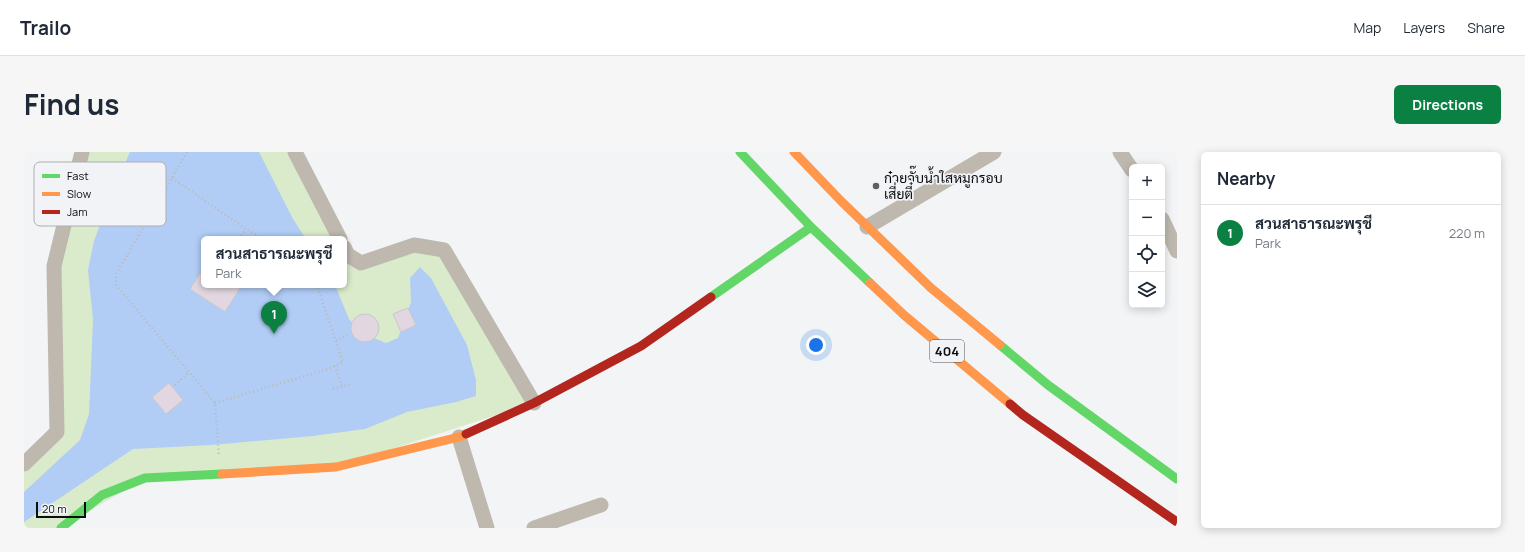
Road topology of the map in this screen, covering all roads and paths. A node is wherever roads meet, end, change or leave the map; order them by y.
1 (82, 152) edge
2 (187, 152) edge
3 (295, 152) edge
4 (740, 152) edge
5 (794, 152) edge
6 (994, 152) edge
7 (1120, 152) edge
8 (80, 162) edge
9 (1129, 166) edge
10 (172, 178) junction
11 (166, 188) edge
12 (1165, 225) edge
13 (64, 226) edge
14 (144, 226) edge
15 (811, 227) junction
16 (867, 227) junction
17 (246, 229) junction
18 (241, 236) edge
19 (259, 236) edge
20 (338, 236) edge
21 (1177, 251) edge
22 (347, 253) edge
23 (318, 288) edge
24 (350, 334) dead end
25 (336, 342) junction
26 (335, 366) junction
27 (189, 372) junction
28 (352, 384) dead end
29 (175, 385) dead end
30 (342, 387) junction
31 (333, 389) dead end
32 (215, 403) junction
33 (534, 403) junction
34 (459, 437) junction
35 (24, 464) edge
36 (220, 474) junction
37 (1177, 479) edge
38 (601, 505) dead end
39 (1177, 522) edge
40 (61, 528) edge
41 (487, 528) edge
42 (534, 528) edge

1 - 8 street
2 - 10 path
3 - 20 street
4 - 15 main road, 404
5 - 16 main road, 404
6 - 16 street
7 - 9 street
10 - 11 path
10 - 17 path
12 - 21 street
13 - 35 street
14 - 27 path
15 - 33 main road
15 - 39 main road, 404
16 - 37 main road, 404
17 - 18 path
17 - 19 path
22 - 33 street
23 - 25 path
24 - 25 path
25 - 26 path
26 - 30 path
26 - 32 path
27 - 29 path
27 - 32 path
28 - 30 path
30 - 31 path
32 - 36 path
33 - 34 main road
34 - 36 main road
34 - 41 street
36 - 40 main road
38 - 42 street

